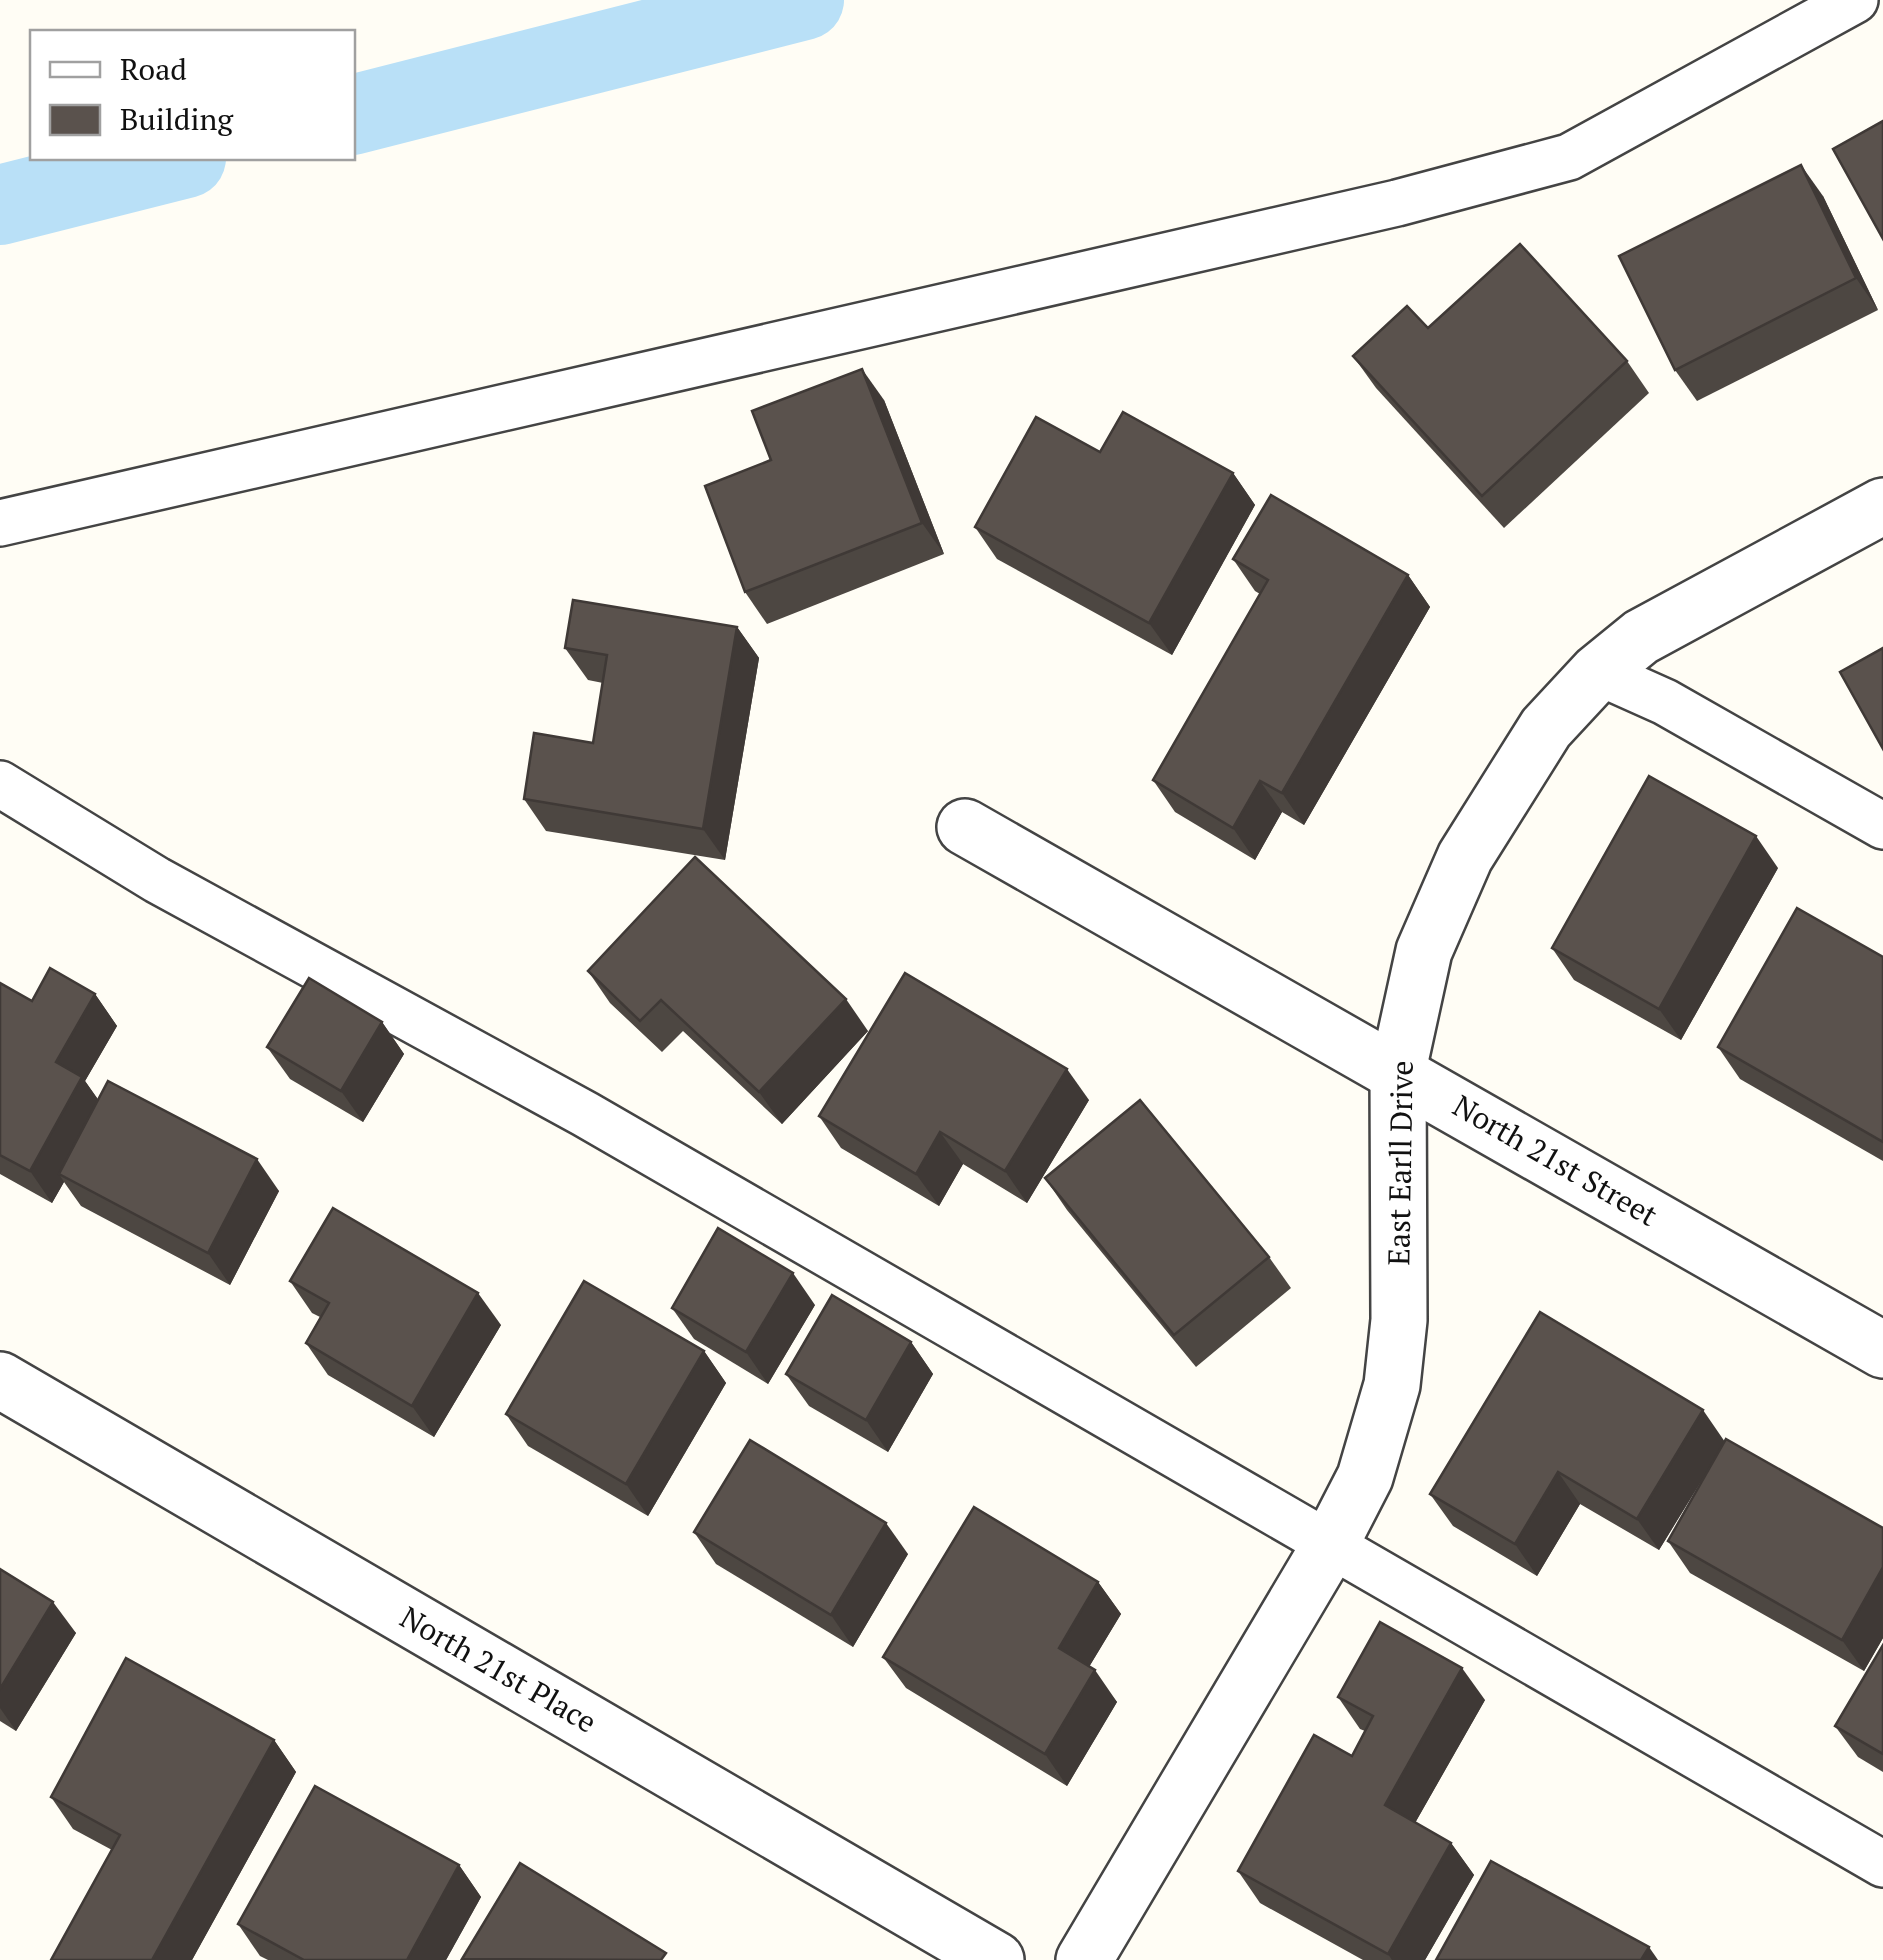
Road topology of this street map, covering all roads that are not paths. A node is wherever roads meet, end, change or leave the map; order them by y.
1 (1855, 0) edge
2 (1883, 506) edge
3 (0, 523) edge
4 (1598, 672) junction
5 (0, 784) edge
6 (965, 826) dead end
7 (1883, 826) edge
8 (1398, 1070) junction
9 (1883, 1350) edge
10 (0, 1380) edge
11 (1330, 1545) junction
12 (1883, 1864) edge
13 (996, 1960) edge
14 (1084, 1960) edge

1 - 3 lane
2 - 4 street, East Earll Drive
4 - 7 lane
4 - 8 street, East Earll Drive
5 - 11 lane
6 - 8 street, North 21st Street
8 - 9 street, North 21st Street
8 - 11 street, East Earll Drive
10 - 13 street, North 21st Place
11 - 12 lane
11 - 14 street, East Earll Drive

